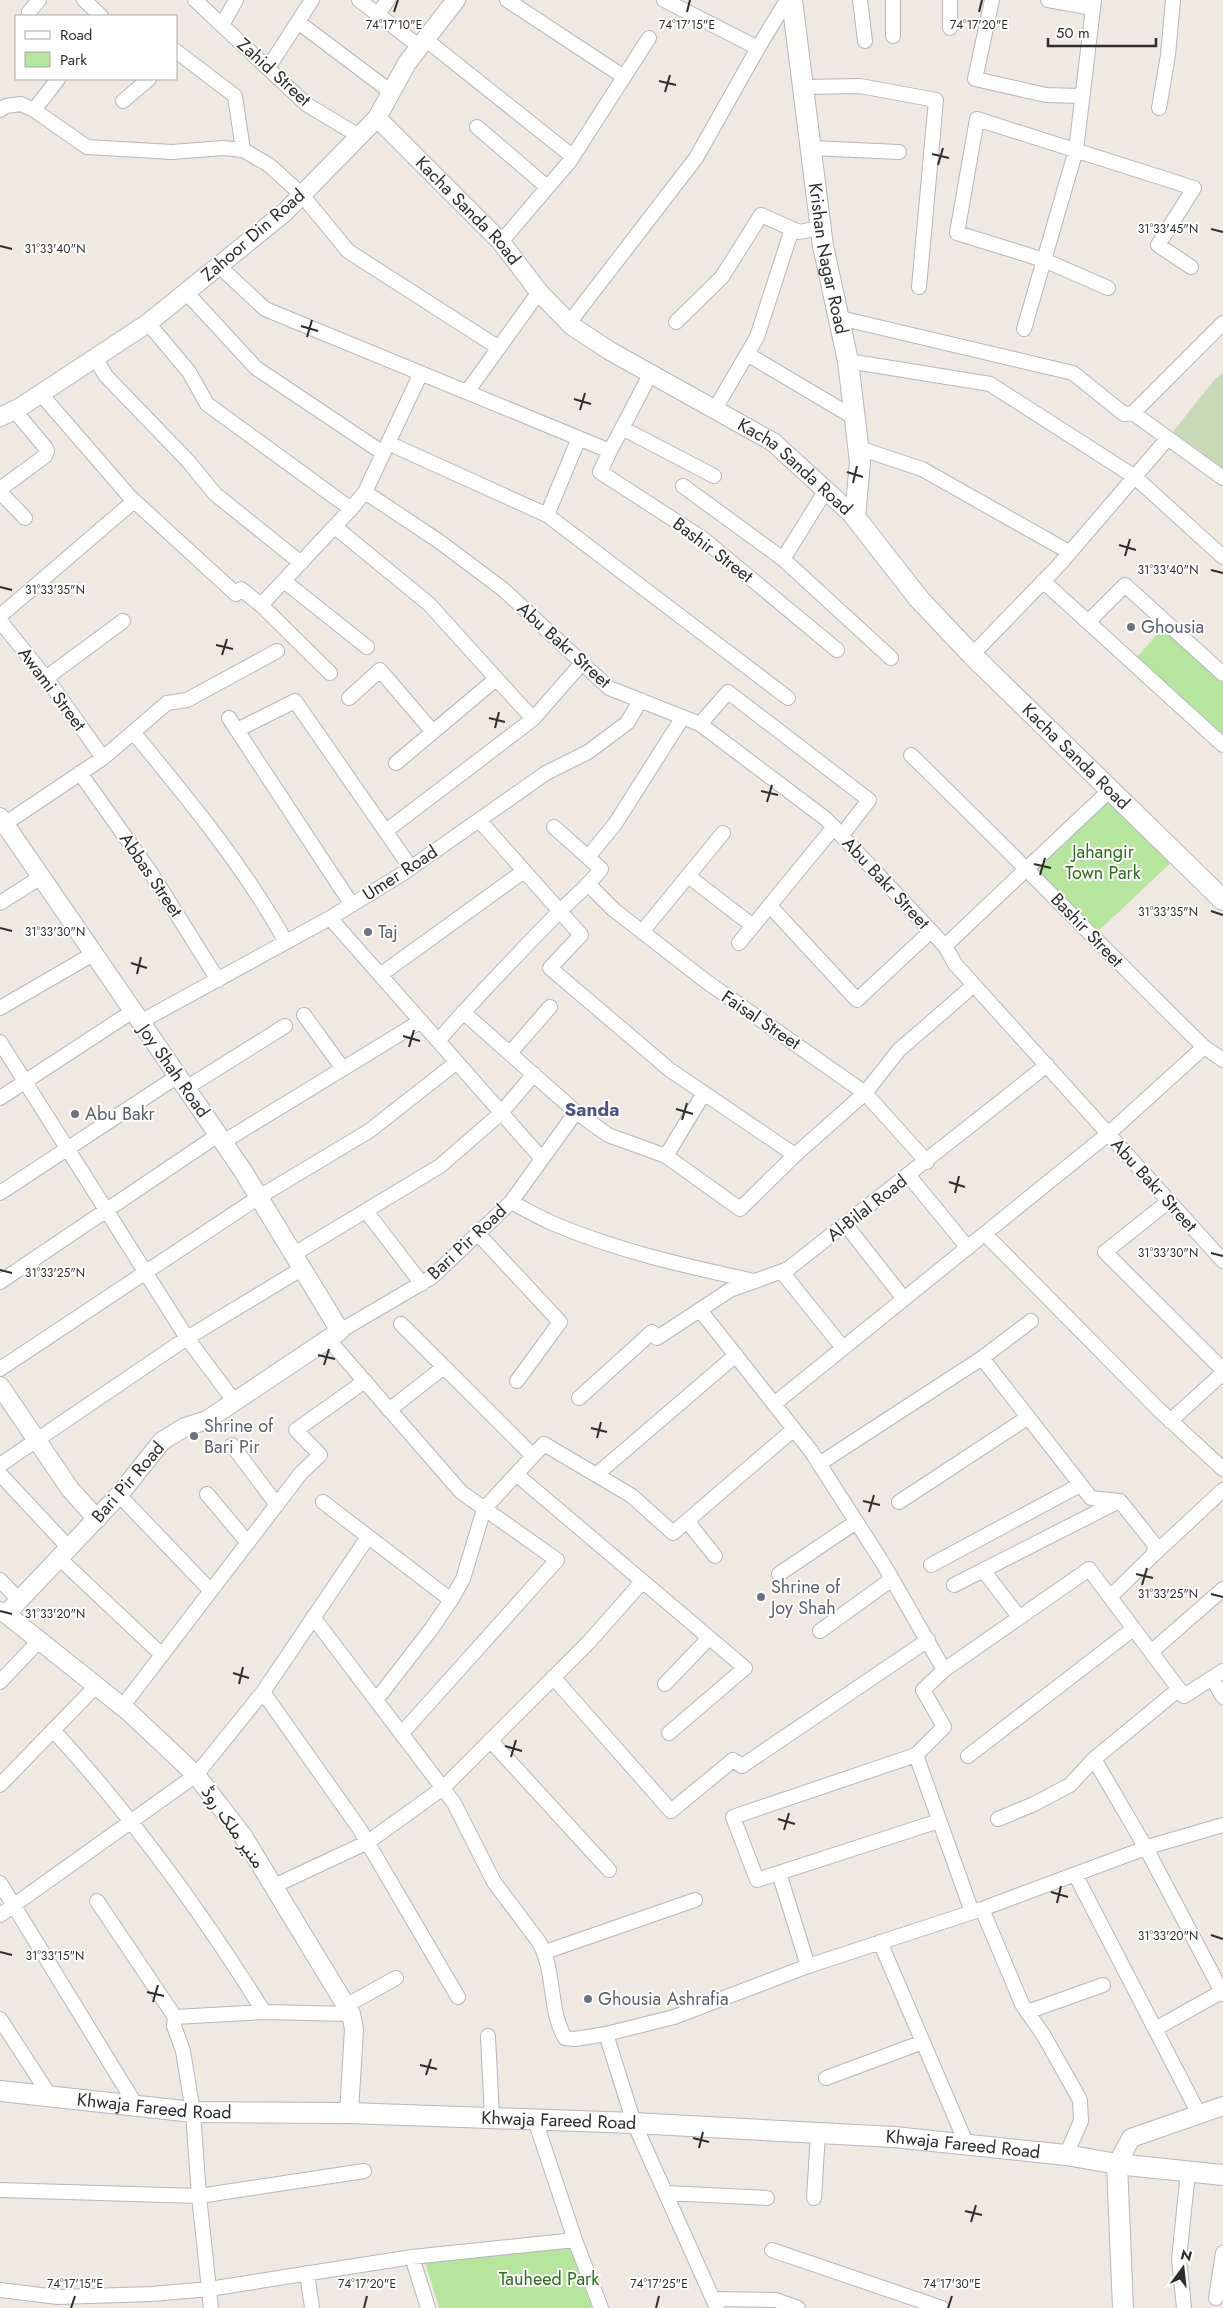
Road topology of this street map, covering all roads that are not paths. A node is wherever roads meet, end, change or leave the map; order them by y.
1 (39, 0) edge
2 (84, 0) edge
3 (195, 0) edge
4 (236, 0) edge
5 (312, 0) edge
6 (360, 0) edge
7 (388, 0) edge
8 (456, 0) edge
9 (507, 0) edge
10 (664, 0) edge
11 (787, 0) edge
12 (792, 0) edge
13 (860, 0) edge
14 (893, 0) edge
15 (950, 0) edge
16 (992, 0) edge
17 (1048, 0) edge
18 (1173, 0) edge
19 (1093, 4) edge
20 (29, 12) dead end
21 (378, 14) junction
22 (100, 15) edge
23 (298, 22) junction
24 (222, 25) junction
25 (950, 28) dead end
26 (893, 36) dead end
27 (650, 38) dead end
28 (865, 41) dead end
29 (423, 43) junction
30 (758, 48) junction
31 (178, 54) edge
32 (268, 68) junction
33 (624, 77) junction
34 (57, 80) edge
35 (148, 80) edge
36 (804, 87) junction
37 (391, 92) junction
38 (1082, 96) junction
39 (122, 102) dead end
40 (1159, 108) dead end
41 (0, 110) edge
42 (34, 110) junction
43 (377, 118) junction
44 (477, 128) dead end
45 (359, 136) junction
46 (811, 148) junction
47 (243, 150) junction
48 (1076, 150) junction
49 (899, 152) dead end
50 (572, 156) junction
51 (547, 187) junction
52 (302, 195) junction
53 (820, 228) junction
54 (792, 229) junction
55 (501, 242) junction
56 (1044, 260) junction
57 (219, 266) junction
58 (1191, 267) dead end
59 (919, 287) dead end
60 (1108, 288) dead end
61 (186, 292) junction
62 (539, 292) junction
63 (840, 318) junction
64 (676, 322) dead end
65 (148, 323) junction
66 (569, 323) junction
67 (1223, 323) edge
68 (1024, 329) dead end
69 (499, 348) junction
70 (747, 354) junction
71 (95, 358) junction
72 (848, 361) junction
73 (421, 373) junction
74 (651, 373) junction
75 (467, 392) junction
76 (40, 394) junction
77 (714, 408) junction
78 (7, 413) edge
79 (1133, 413) junction
80 (855, 418) junction
81 (622, 428) junction
82 (578, 438) junction
83 (1168, 438) junction
84 (386, 448) junction
85 (859, 448) junction
86 (610, 451) junction
87 (714, 476) dead end
88 (1134, 477) junction
89 (1223, 478) edge
90 (683, 486) dead end
91 (826, 490) junction
92 (0, 491) edge
93 (365, 492) junction
94 (134, 501) junction
95 (352, 509) junction
96 (547, 515) junction
97 (855, 517) junction
98 (25, 518) dead end
99 (335, 527) junction
100 (1069, 552) junction
101 (1223, 557) edge
102 (782, 559) junction
103 (300, 563) junction
104 (284, 581) junction
105 (1043, 582) junction
106 (262, 605) junction
107 (0, 616) edge
108 (0, 621) edge
109 (122, 622) dead end
110 (1088, 622) junction
111 (367, 648) dead end
112 (837, 650) dead end
113 (277, 651) dead end
114 (972, 655) junction
115 (890, 658) dead end
116 (582, 663) junction
117 (330, 672) dead end
118 (1223, 674) edge
119 (46, 678) junction
120 (496, 679) junction
121 (349, 698) dead end
122 (788, 698) dead end
123 (641, 700) junction
124 (682, 717) junction
125 (533, 719) junction
126 (700, 724) junction
127 (133, 732) junction
128 (433, 732) junction
129 (1223, 745) edge
130 (911, 755) dead end
131 (103, 758) junction
132 (396, 763) dead end
133 (80, 773) junction
134 (1110, 790) junction
135 (479, 820) junction
136 (2, 823) edge
137 (554, 827) dead end
138 (386, 831) junction
139 (838, 831) junction
140 (723, 833) dead end
141 (588, 857) junction
142 (411, 868) junction
143 (1027, 868) junction
144 (524, 871) junction
145 (688, 876) junction
146 (41, 877) junction
147 (589, 885) junction
148 (1223, 900) edge
149 (0, 903) edge
150 (352, 904) junction
151 (770, 906) junction
152 (560, 911) junction
153 (330, 918) junction
154 (753, 926) junction
155 (931, 931) junction
156 (642, 932) junction
157 (286, 942) junction
158 (739, 943) dead end
159 (945, 946) junction
160 (93, 954) junction
161 (380, 974) junction
162 (218, 980) junction
163 (974, 985) junction
164 (550, 1007) dead end
165 (0, 1008) edge
166 (463, 1012) junction
167 (304, 1015) dead end
168 (136, 1017) junction
169 (421, 1021) junction
170 (285, 1026) dead end
171 (438, 1041) junction
172 (0, 1042) edge
173 (1204, 1047) junction
174 (510, 1053) junction
175 (1223, 1060) edge
176 (457, 1062) junction
177 (1047, 1066) junction
178 (343, 1069) junction
179 (534, 1074) junction
180 (25, 1082) junction
181 (182, 1082) junction
182 (704, 1093) junction
183 (865, 1093) junction
184 (0, 1098) edge
185 (576, 1112) junction
186 (501, 1113) junction
187 (1108, 1134) junction
188 (221, 1138) junction
189 (68, 1149) junction
190 (795, 1155) junction
191 (666, 1156) junction
192 (542, 1159) junction
193 (927, 1162) junction
194 (909, 1176) junction
195 (0, 1193) edge
196 (259, 1197) junction
197 (511, 1202) junction
198 (1169, 1202) junction
199 (106, 1210) junction
200 (366, 1211) junction
201 (846, 1224) junction
202 (985, 1234) junction
203 (479, 1235) junction
204 (968, 1248) junction
205 (299, 1261) junction
206 (1223, 1261) edge
207 (146, 1272) junction
208 (782, 1272) junction
209 (0, 1282) edge
210 (755, 1282) junction
211 (422, 1284) junction
212 (904, 1299) junction
213 (700, 1310) junction
214 (1032, 1321) dead end
215 (401, 1324) dead end
216 (334, 1335) junction
217 (187, 1338) junction
218 (843, 1348) junction
219 (736, 1355) junction
220 (982, 1358) junction
221 (444, 1367) junction
222 (0, 1369) edge
223 (1223, 1371) edge
224 (365, 1381) junction
225 (517, 1381) dead end
226 (0, 1386) edge
227 (579, 1398) dead end
228 (234, 1401) junction
229 (774, 1404) junction
230 (389, 1410) junction
231 (1027, 1418) junction
232 (1170, 1421) junction
233 (794, 1429) junction
234 (37, 1440) junction
235 (232, 1445) dead end
236 (532, 1455) junction
237 (819, 1464) junction
238 (0, 1465) edge
239 (1223, 1470) edge
240 (0, 1474) edge
241 (516, 1474) junction
242 (596, 1475) junction
243 (1080, 1485) junction
244 (1223, 1490) edge
245 (207, 1494) dead end
246 (120, 1495) junction
247 (1120, 1501) junction
248 (323, 1502) dead end
249 (899, 1502) dead end
250 (277, 1505) junction
251 (484, 1509) junction
252 (97, 1519) junction
253 (687, 1521) junction
254 (856, 1522) junction
255 (368, 1537) junction
256 (248, 1543) junction
257 (64, 1553) junction
258 (1153, 1555) junction
259 (715, 1556) dead end
260 (931, 1565) dead end
261 (983, 1570) junction
262 (779, 1574) dead end
263 (892, 1579) junction
264 (0, 1580) edge
265 (642, 1582) junction
266 (954, 1585) dead end
267 (1223, 1589) edge
268 (211, 1591) junction
269 (1110, 1597) junction
270 (19, 1600) junction
271 (451, 1600) junction
272 (2, 1612) edge
273 (313, 1617) junction
274 (1019, 1617) junction
275 (1133, 1628) junction
276 (820, 1631) dead end
277 (709, 1638) junction
278 (928, 1640) junction
279 (39, 1641) junction
280 (1151, 1652) junction
281 (162, 1655) junction
282 (944, 1670) junction
283 (1218, 1675) edge
284 (553, 1677) junction
285 (0, 1682) edge
286 (665, 1684) dead end
287 (96, 1686) junction
288 (1179, 1689) junction
289 (263, 1692) junction
290 (1223, 1697) edge
291 (376, 1699) junction
292 (122, 1707) junction
293 (53, 1730) junction
294 (402, 1733) junction
295 (669, 1733) dead end
296 (490, 1740) junction
297 (916, 1755) junction
298 (968, 1756) dead end
299 (1094, 1759) junction
300 (196, 1775) junction
301 (0, 1785) edge
302 (443, 1788) junction
303 (998, 1819) dead end
304 (939, 1821) junction
305 (130, 1822) junction
306 (1223, 1824) edge
307 (368, 1842) junction
308 (1146, 1848) junction
309 (609, 1870) dead end
310 (779, 1873) junction
311 (1076, 1876) junction
312 (0, 1883) edge
313 (274, 1886) junction
314 (695, 1900) dead end
315 (97, 1901) dead end
316 (14, 1904) junction
317 (977, 1910) junction
318 (0, 1915) edge
319 (880, 1942) junction
320 (545, 1952) junction
321 (808, 1966) junction
322 (396, 1978) dead end
323 (1104, 1985) dead end
324 (1222, 1992) edge
325 (458, 1997) dead end
326 (349, 2010) junction
327 (264, 2012) junction
328 (1027, 2012) junction
329 (175, 2017) junction
330 (0, 2019) edge
331 (1155, 2029) junction
332 (606, 2034) junction
333 (488, 2036) dead end
334 (922, 2042) junction
335 (826, 2078) dead end
336 (0, 2091) edge
337 (50, 2096) junction
338 (1223, 2106) edge
339 (137, 2107) junction
340 (193, 2112) junction
341 (349, 2113) junction
342 (1199, 2114) junction
343 (492, 2118) junction
344 (535, 2120) junction
345 (634, 2123) junction
346 (818, 2133) junction
347 (966, 2144) junction
348 (1066, 2155) junction
349 (1117, 2164) junction
350 (364, 2171) dead end
351 (1188, 2172) junction
352 (1223, 2175) edge
353 (0, 2190) edge
354 (666, 2193) junction
355 (199, 2196) junction
356 (766, 2198) dead end
357 (814, 2198) dead end
358 (575, 2240) junction
359 (772, 2250) dead end
360 (1223, 2253) edge
361 (412, 2257) junction
362 (307, 2273) junction
363 (209, 2288) junction
364 (0, 2290) edge
365 (1216, 2298) dead end
366 (714, 2304) edge
367 (211, 2308) edge
368 (312, 2308) edge
369 (428, 2308) edge
370 (601, 2308) edge
371 (798, 2308) edge
372 (942, 2308) edge
373 (1123, 2308) edge
374 (1184, 2308) edge

1 - 20 street
2 - 22 street
3 - 24 street, Zahid Street
4 - 24 street
5 - 23 street
6 - 21 street
7 - 21 street
8 - 29 street, Zahoor Din Road
9 - 33 street
10 - 30 street
11 - 30 street
12 - 36 main road, Krishan Nagar Road
13 - 28 street
14 - 26 street
15 - 25 street
16 - 38 street
17 - 19 street
18 - 40 street
19 - 38 street
21 - 29 street
23 - 32 street
23 - 37 street
24 - 32 street, Zahid Street
27 - 33 street
29 - 37 street, Zahoor Din Road
29 - 50 street
30 - 66 street
31 - 47 street
32 - 45 street, Zahid Street
33 - 50 street
34 - 42 street
35 - 39 street
36 - 46 main road, Krishan Nagar Road
36 - 59 street
37 - 43 street, Zahoor Din Road
38 - 48 street
41 - 42 street
42 - 47 street
43 - 45 street, Zahoor Din Road
43 - 55 street, Kacha Sanda Road
44 - 51 street
45 - 52 street, Zahoor Din Road
46 - 49 street
46 - 53 main road, Krishan Nagar Road
47 - 52 street
48 - 56 street
48 - 56 street
48 - 58 street
50 - 51 street
51 - 55 street
52 - 57 street, Zahoor Din Road
52 - 69 street
53 - 54 street
53 - 63 main road, Krishan Nagar Road
54 - 64 street
54 - 70 street
55 - 62 street, Kacha Sanda Road
56 - 60 street
56 - 68 street
57 - 61 street, Zahoor Din Road
57 - 73 street
61 - 65 street, Zahoor Din Road
61 - 84 street
62 - 66 street, Kacha Sanda Road
62 - 69 street
63 - 72 main road, Krishan Nagar Road
63 - 79 street
65 - 71 street, Zahoor Din Road
65 - 95 street
66 - 74 street, Kacha Sanda Road
67 - 79 street
69 - 75 street
70 - 77 street
70 - 80 street
71 - 76 street, Zahoor Din Road
71 - 103 street
72 - 80 main road, Krishan Nagar Road
72 - 88 street
73 - 75 street
73 - 84 street
74 - 77 street, Kacha Sanda Road
74 - 81 street
75 - 82 street
76 - 78 street, Zahoor Din Road
76 - 94 street
77 - 91 street, Kacha Sanda Road
78 - 92 street
79 - 83 street
80 - 85 main road, Krishan Nagar Road
81 - 86 street
81 - 87 street
82 - 86 street
82 - 96 street
83 - 88 street
83 - 89 street
84 - 93 street
84 - 96 street
85 - 97 main road, Krishan Nagar Road
85 - 100 street
86 - 112 street, Bashir Street
88 - 100 street
88 - 101 street
90 - 102 street
91 - 97 street, Kacha Sanda Road
91 - 102 street
92 - 98 street
93 - 95 street
93 - 116 street, Abu Bakr Street
94 - 106 street
94 - 107 street
95 - 99 street
96 - 122 street
97 - 114 main road, Kacha Sanda Road
99 - 103 street
99 - 120 street
100 - 105 street
102 - 115 street
103 - 104 street
104 - 106 street
104 - 111 street
105 - 110 street
105 - 114 street
106 - 117 street
108 - 119 street, Awami Street
109 - 119 street
110 - 118 street
110 - 129 street
113 - 127 street
114 - 134 main road, Kacha Sanda Road
116 - 123 street, Abu Bakr Street
116 - 125 street
119 - 131 street, Awami Street
120 - 125 street
120 - 128 street
121 - 128 street
123 - 124 street, Abu Bakr Street
123 - 135 street, Umer Road
124 - 126 street, Abu Bakr Street
124 - 141 street
125 - 138 street
126 - 139 street, Abu Bakr Street
126 - 139 street
127 - 131 street
127 - 157 street
128 - 132 street
130 - 143 street, Bashir Street
131 - 133 street
133 - 136 street
133 - 162 street, Abbas Street
134 - 143 street
134 - 148 main road, Kacha Sanda Road
135 - 142 street, Umer Road
135 - 144 street
136 - 146 street, Joy Shah Road
137 - 141 street
138 - 142 street
138 - 150 street
139 - 151 street
139 - 155 street, Abu Bakr Street
140 - 145 street
141 - 147 street
142 - 150 street, Umer Road
143 - 159 street
143 - 173 street, Bashir Street
144 - 152 street
144 - 161 street
145 - 154 street
145 - 156 street
146 - 149 street
146 - 160 street, Joy Shah Road
147 - 152 street
147 - 156 street, Faisal Street
150 - 153 street, Umer Road
151 - 154 street
151 - 155 street
152 - 166 street
152 - 182 street
153 - 157 street, Umer Road
153 - 161 street
154 - 158 street
155 - 159 street, Abu Bakr Street
156 - 183 street, Faisal Street
157 - 162 street, Umer Road
159 - 163 street, Abu Bakr Street
160 - 165 street
160 - 168 street, Joy Shah Road
161 - 169 street
162 - 168 street, Umer Road
163 - 177 street, Abu Bakr Street
163 - 183 street
164 - 174 street
166 - 171 street
166 - 174 street
167 - 178 street
168 - 180 street, Umer Road
168 - 181 street, Joy Shah Road
169 - 171 street
169 - 178 street
170 - 181 street
171 - 176 street
172 - 180 street
173 - 175 street, Bashir Street
173 - 187 street
174 - 179 street
176 - 186 street
176 - 196 street
177 - 187 street, Abu Bakr Street
177 - 193 street, Al-Bilal Road
178 - 188 street
179 - 185 street
179 - 186 street
180 - 184 street, Umer Road
180 - 189 street
181 - 188 street, Joy Shah Road
181 - 189 street
182 - 190 street
182 - 191 street
183 - 190 street
183 - 193 street, Faisal Street
185 - 191 street
185 - 192 street, Bari Pir Road
186 - 192 street
186 - 200 street
187 - 198 street, Abu Bakr Street
187 - 202 street
188 - 196 street, Joy Shah Road
188 - 199 street
189 - 195 street
189 - 199 street
190 - 191 street
192 - 197 street, Bari Pir Road
193 - 194 street, Al-Bilal Road
194 - 201 street, Al-Bilal Road
194 - 204 street
196 - 205 street, Joy Shah Road
196 - 207 street
197 - 203 street, Bari Pir Road
197 - 210 street
198 - 206 street, Abu Bakr Street
198 - 223 street
199 - 207 street
199 - 209 street
200 - 205 street
200 - 211 street
201 - 208 street, Al-Bilal Road
201 - 212 street
202 - 204 street
202 - 232 street
203 - 211 street, Bari Pir Road
203 - 225 street
204 - 212 street
205 - 216 street, Joy Shah Road
205 - 217 street
207 - 217 street
207 - 222 street
208 - 210 street, Al-Bilal Road
208 - 218 street
210 - 213 street, Al-Bilal Road
211 - 216 street, Bari Pir Road
212 - 218 street
213 - 219 street
213 - 227 street, Al-Bilal Road
214 - 220 street
215 - 221 street
216 - 224 street
216 - 228 street, Bari Pir Road
217 - 228 street
217 - 234 street
218 - 229 street
219 - 229 street
219 - 242 street
220 - 231 street
220 - 237 street
221 - 230 street
221 - 236 street
223 - 232 street
224 - 230 street
224 - 250 street
226 - 234 street
228 - 246 street, Bari Pir Road
229 - 233 street
230 - 251 street
231 - 243 street
231 - 249 street
232 - 239 street
233 - 237 street
233 - 253 street
234 - 238 street
234 - 252 street
235 - 250 street
236 - 241 street
236 - 242 street
237 - 254 street
240 - 257 street
241 - 251 street
241 - 265 street
242 - 253 street
243 - 247 street
243 - 260 street
244 - 258 street
245 - 256 street
246 - 252 street, Bari Pir Road
246 - 268 street
247 - 258 street
247 - 261 street
248 - 255 street
250 - 256 street
251 - 271 street
251 - 294 street
252 - 257 street, Bari Pir Road
253 - 259 street
254 - 262 street
254 - 263 street
255 - 271 street
255 - 273 street
256 - 268 street
257 - 270 street, Bari Pir Road
257 - 281 street
258 - 269 street
261 - 266 street
261 - 274 street
263 - 276 street
263 - 278 street
264 - 270 street
265 - 277 street
265 - 284 street
267 - 280 street
268 - 281 street
269 - 274 street
269 - 275 street
270 - 272 street, Bari Pir Road
271 - 291 street
272 - 279 street, منیر ملک روڈ
273 - 289 street
273 - 291 street
274 - 282 street
275 - 280 street
275 - 298 street
277 - 286 street
277 - 295 street
278 - 282 street
278 - 284 street
279 - 285 street
279 - 287 street, منیر ملک روڈ
280 - 288 street
281 - 292 street
282 - 297 street
283 - 288 street
283 - 290 street
284 - 296 street
287 - 292 street, منیر ملک روڈ
287 - 293 street
288 - 299 street
289 - 300 street
289 - 307 street
291 - 294 street
292 - 300 street, منیر ملک روڈ
293 - 301 street
293 - 305 street
294 - 302 street
296 - 302 street
296 - 309 street
297 - 304 street
297 - 310 street
299 - 303 street
299 - 308 street
300 - 305 street
300 - 313 street, منیر ملک روڈ
302 - 307 street
302 - 320 street
304 - 310 street
304 - 317 street
305 - 316 street
305 - 327 street
306 - 308 street
307 - 313 street
307 - 325 street
308 - 311 street
308 - 324 street
310 - 321 street
311 - 317 street
311 - 331 street
312 - 316 street
313 - 326 street, منیر ملک روڈ
314 - 320 street
315 - 329 street
316 - 318 street
316 - 339 street
317 - 319 street
317 - 328 street
319 - 321 street
319 - 334 street
320 - 332 street
321 - 332 street
322 - 326 street
323 - 328 street
324 - 331 street
326 - 327 street
326 - 341 street, منیر ملک روڈ
327 - 329 street
328 - 348 street
329 - 340 street
330 - 337 street
331 - 342 street
332 - 345 street
333 - 343 street
334 - 335 street
334 - 347 street
336 - 337 main road, Khwaja Fareed Road
337 - 339 main road, Khwaja Fareed Road
338 - 342 street
339 - 340 main road, Khwaja Fareed Road
340 - 341 main road, Khwaja Fareed Road
340 - 355 street
341 - 343 main road, Khwaja Fareed Road
342 - 349 street
343 - 344 main road, Khwaja Fareed Road
344 - 345 main road, Khwaja Fareed Road
344 - 358 street
345 - 346 main road, Khwaja Fareed Road
345 - 354 street
346 - 347 main road, Khwaja Fareed Road
346 - 357 street
347 - 348 main road, Khwaja Fareed Road
348 - 349 main road, Khwaja Fareed Road
349 - 351 main road, Khwaja Fareed Road
349 - 373 main road
350 - 355 street
351 - 352 main road, Khwaja Fareed Road
351 - 374 street
353 - 355 street
354 - 356 street
354 - 366 street
355 - 363 street
358 - 361 street
358 - 370 street
359 - 372 street
360 - 365 street
361 - 362 street
361 - 369 street
362 - 363 street
362 - 368 street
363 - 364 street
363 - 367 street
366 - 371 street

